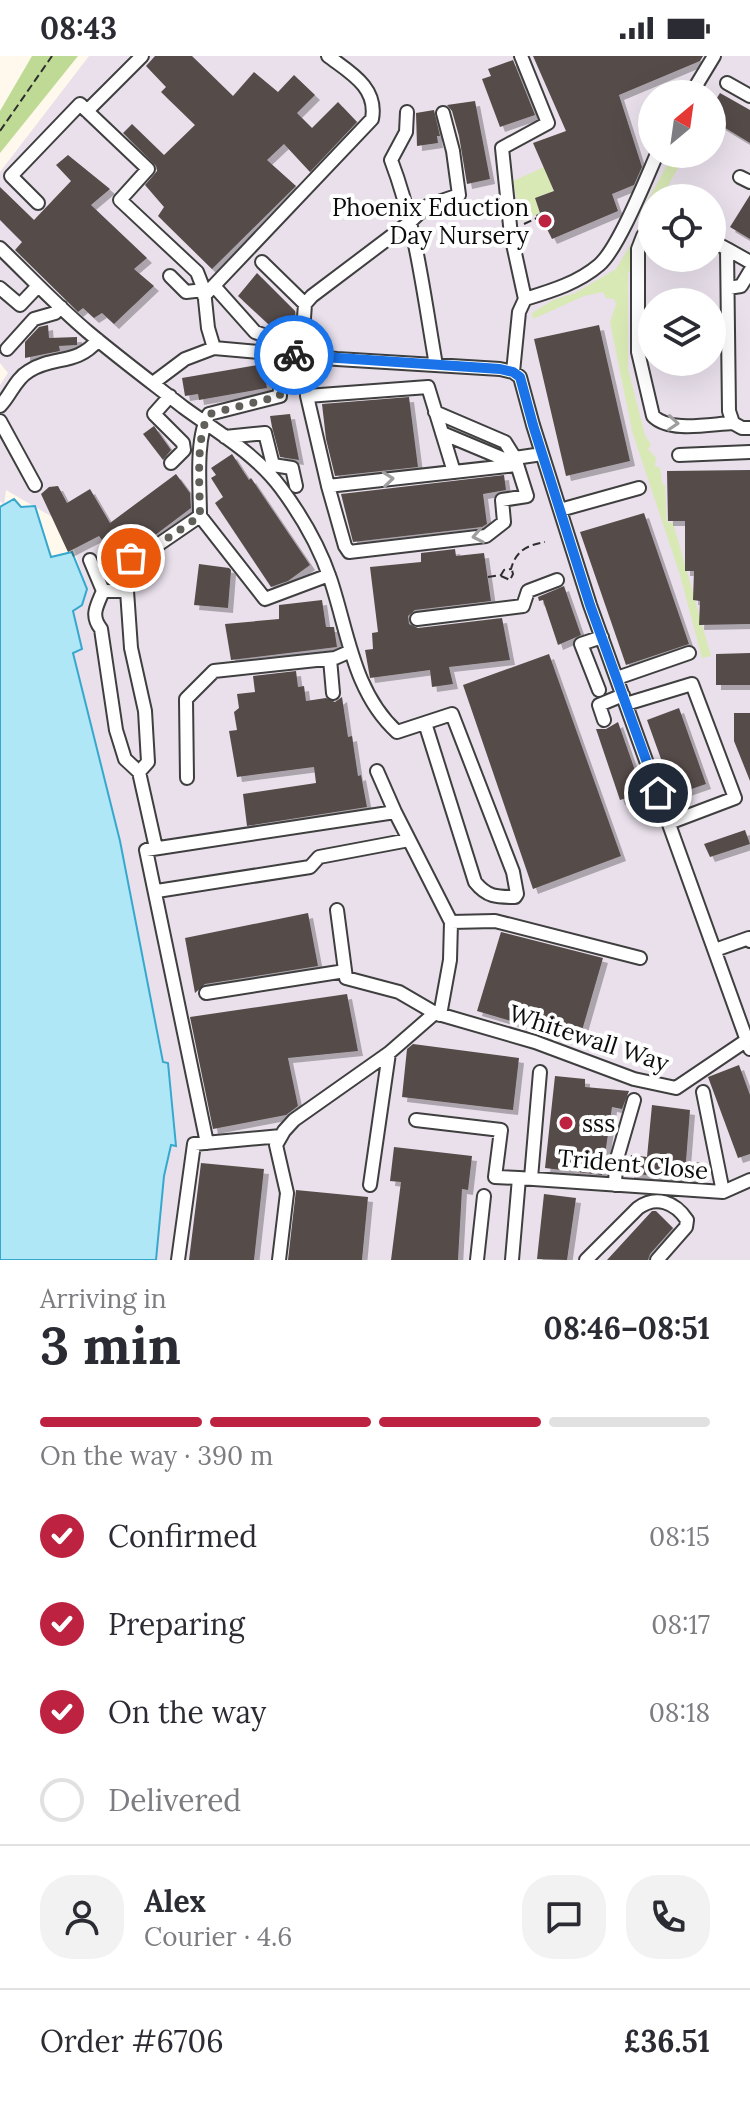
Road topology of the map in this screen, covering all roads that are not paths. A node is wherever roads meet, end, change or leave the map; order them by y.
1 (142, 56) edge
2 (328, 56) edge
3 (521, 56) edge
4 (714, 56) edge
5 (699, 80) edge
6 (727, 83) dead end
7 (750, 96) edge
8 (87, 111) junction
9 (407, 112) dead end
10 (443, 113) dead end
11 (651, 168) edge
12 (38, 203) dead end
13 (410, 222) junction
14 (0, 248) edge
15 (727, 249) joint
16 (262, 262) dead end
17 (750, 262) edge
18 (750, 271) edge
19 (638, 272) edge
20 (170, 276) dead end
21 (38, 286) junction
22 (0, 288) edge
23 (728, 288) junction
24 (207, 291) junction
25 (525, 299) junction
26 (305, 304) junction
27 (61, 307) junction
28 (303, 332) dead end
29 (266, 336) dead end
30 (98, 340) junction
31 (214, 348) junction
32 (7, 349) dead end
33 (282, 353) junction
34 (305, 356) junction
35 (436, 365) junction
36 (513, 372) junction
37 (153, 383) junction
38 (170, 396) junction
39 (307, 396) junction
40 (0, 406) edge
41 (435, 412) junction
42 (0, 421) edge
43 (204, 422) junction
44 (733, 423) junction
45 (750, 428) edge
46 (442, 433) junction
47 (225, 437) junction
48 (750, 452) edge
49 (542, 454) junction
50 (679, 455) dead end
51 (515, 462) junction
52 (171, 463) dead end
53 (454, 472) junction
54 (35, 485) dead end
55 (296, 486) dead end
56 (328, 486) junction
57 (639, 488) dead end
58 (560, 510) junction
59 (200, 516) junction
60 (90, 560) dead end
61 (115, 564) dead end
62 (579, 569) junction
63 (329, 575) junction
64 (103, 591) junction
65 (417, 619) dead end
66 (602, 637) junction
67 (689, 653) dead end
68 (352, 655) junction
69 (330, 659) junction
70 (617, 678) junction
71 (599, 690) dead end
72 (333, 693) dead end
73 (624, 699) junction
74 (604, 720) dead end
75 (425, 723) junction
76 (377, 771) dead end
77 (139, 772) junction
78 (187, 778) dead end
79 (395, 812) junction
80 (669, 823) junction
81 (409, 840) junction
82 (156, 848) junction
83 (157, 891) junction
84 (337, 910) dead end
85 (451, 922) junction
86 (750, 941) edge
87 (715, 950) junction
88 (640, 958) dead end
89 (345, 971) junction
90 (206, 993) dead end
91 (438, 1014) junction
92 (749, 1042) edge
93 (389, 1053) junction
94 (540, 1072) dead end
95 (703, 1092) dead end
96 (634, 1100) dead end
97 (416, 1120) dead end
98 (281, 1136) junction
99 (207, 1143) junction
100 (525, 1178) junction
101 (750, 1180) edge
102 (370, 1185) dead end
103 (615, 1185) junction
104 (723, 1192) junction
105 (484, 1196) dead end
106 (178, 1260) edge
107 (279, 1260) edge
108 (477, 1260) edge
109 (512, 1260) edge
110 (586, 1260) edge
111 (657, 1260) edge

1 - 8 street
2 - 24 street
3 - 25 street
4 - 5 street
6 - 7 street
8 - 12 street
8 - 24 street
9 - 13 street
10 - 13 street
11 - 25 street
13 - 26 street
13 - 35 street
14 - 21 street
15 - 17 street
15 - 23 street
16 - 26 street
18 - 23 street
19 -> 44 street
20 - 24 street
21 - 22 street
21 - 27 street
23 - 44 street
24 - 29 street
24 - 31 street
25 - 36 street
26 - 28 street
27 - 30 street
27 - 32 street
30 - 37 street
30 - 40 street
31 - 33 street
31 - 37 street
33 - 34 street
33 - 43 street
34 - 35 street
34 - 39 street
35 - 36 street
36 - 49 street
37 - 38 street
38 - 43 street
38 - 52 street
39 - 41 street
39 - 56 street
41 - 46 street
41 - 51 street
42 - 54 street
43 - 47 street
43 - 59 street
44 - 45 street
46 - 51 street
46 - 53 street
47 - 55 street
47 - 63 street
48 - 50 street
49 - 51 street
49 - 58 street
51 - 53 street
51 -> 56 street
56 -> 53 street
57 - 58 street
58 - 62 street
59 - 61 street
59 - 63 street
60 - 64 street
62 - 65 street
62 - 66 street
63 - 68 street
64 - 77 street
64 - 77 street
66 - 70 street
66 - 71 street
67 - 70 street
68 - 69 street
68 - 75 street
69 - 72 street
69 - 78 street
70 - 73 street
73 - 74 street
73 - 80 street
73 - 80 street
75 - 75 street
76 - 79 street
77 - 82 street
79 - 81 street
79 - 82 street
80 - 87 street
81 - 83 street
81 - 85 street
82 - 83 street
83 - 99 street
84 - 89 street
85 - 88 street
85 - 91 street
86 - 87 street
87 - 92 street
89 - 90 street
89 - 91 street
91 - 92 street, Whitewall Way
91 - 93 street
93 - 98 street
93 - 102 street
94 - 100 street
95 - 104 street, Trident Close
96 - 103 street
97 - 100 street
98 - 99 street
98 - 107 street
99 - 106 street
100 - 103 street, Trident Close
100 - 109 street
101 - 104 street
103 - 104 street, Trident Close
105 - 108 street
110 - 111 street

